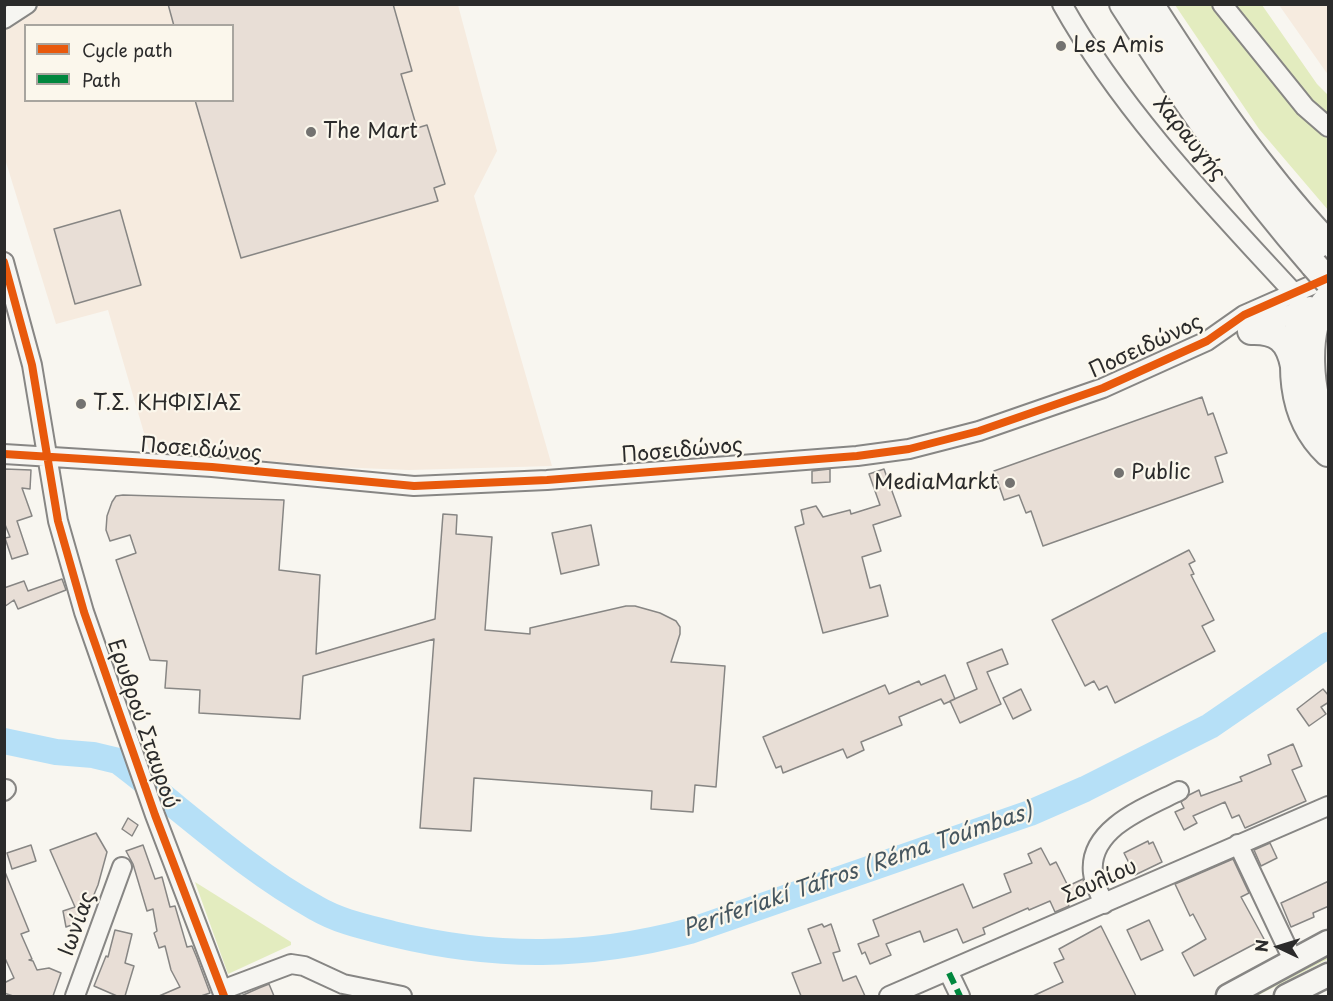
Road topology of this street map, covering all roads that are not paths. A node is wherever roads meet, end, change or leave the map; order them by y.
1 (27, 4) edge
2 (1062, 4) edge
3 (1123, 4) edge
4 (1150, 4) edge
5 (1222, 4) edge
6 (4, 19) edge
7 (1329, 127) edge
8 (1329, 244) edge
9 (4, 261) edge
10 (1324, 274) edge
11 (1329, 298) edge
12 (1304, 310) junction
13 (1251, 331) junction
14 (1207, 341) junction
15 (1294, 366) junction
16 (1329, 429) edge
17 (1329, 453) edge
18 (4, 454) edge
19 (45, 457) junction
20 (1179, 791) dead end
21 (1329, 806) edge
22 (1238, 844) junction
23 (122, 867) dead end
24 (1104, 904) junction
25 (1329, 942) edge
26 (1293, 960) junction
27 (949, 973) junction
28 (1329, 975) edge
29 (223, 993) edge
30 (75, 996) edge
31 (402, 996) edge
32 (889, 996) edge
33 (960, 996) edge
34 (1228, 996) edge
35 (1286, 996) edge

1 - 6 street
2 - 12 street, Χαραυγής
3 - 10 highway
4 - 8 highway
5 - 7 street
9 - 19 street, Ερυθρού Σταυρού
10 - 12 street, Ποσειδώνος
11 - 12 highway
12 - 13 street, Ποσειδώνος
12 - 14 street, Ποσειδώνος
12 - 15 highway
12 - 16 highway
13 - 14 street, Ποσειδώνος
13 - 15 highway
14 - 19 street, Ποσειδώνος
15 - 17 highway
18 - 19 street, Ποσειδώνος
19 - 29 street, Ερυθρού Σταυρού
20 - 24 street
21 - 22 street, Σουλίου
22 - 24 street, Σουλίου
22 - 26 street
23 - 30 street, Ιωνίας
24 - 27 street, Σουλίου
25 - 26 main road
26 - 34 main road
27 - 32 street, Σουλίου
27 - 33 street
28 - 35 main road
29 - 31 street

